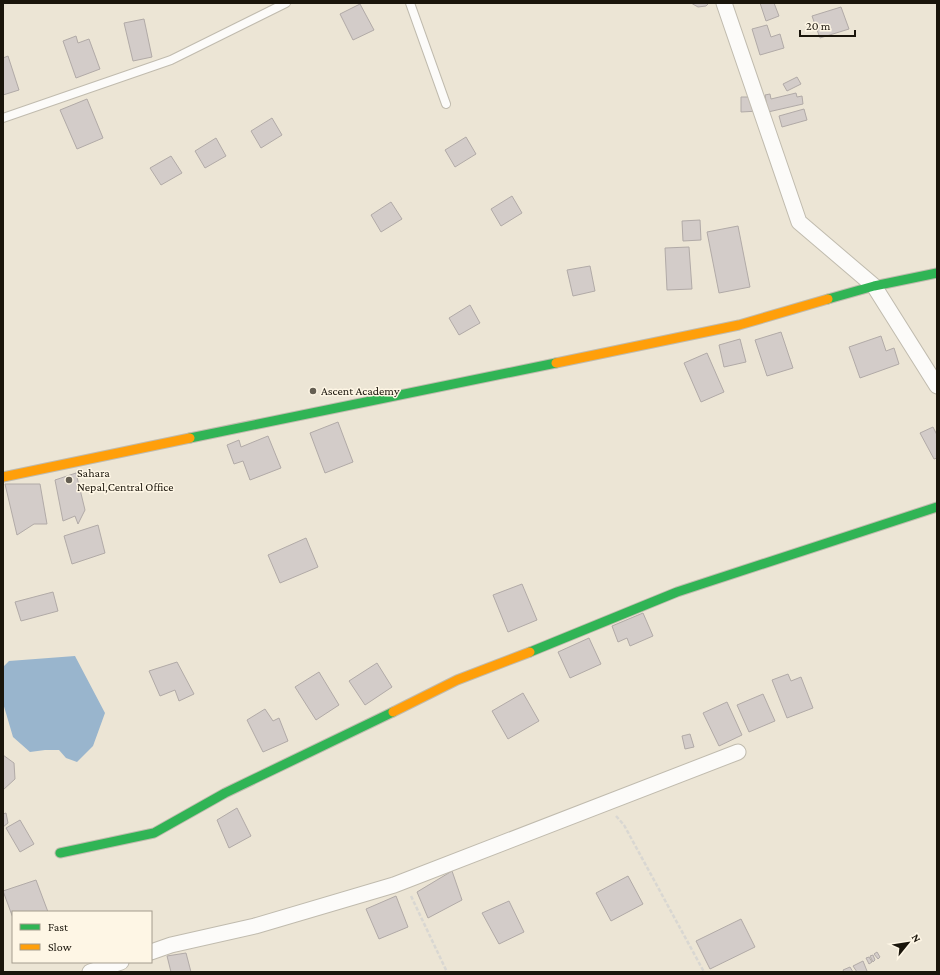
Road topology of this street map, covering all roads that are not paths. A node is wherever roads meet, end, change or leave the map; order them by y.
1 (286, 3) edge
2 (410, 3) edge
3 (724, 3) edge
4 (446, 104) dead end
5 (3, 118) edge
6 (937, 273) edge
7 (874, 286) junction
8 (937, 386) edge
9 (3, 477) edge
10 (937, 507) edge
11 (738, 752) dead end
12 (60, 853) dead end
13 (152, 952) edge
14 (118, 963) edge
15 (90, 972) edge

1 - 5 lane
2 - 4 lane
3 - 7 street
6 - 7 street
7 - 8 street
7 - 9 street
10 - 12 street
11 - 13 street
14 - 15 street

